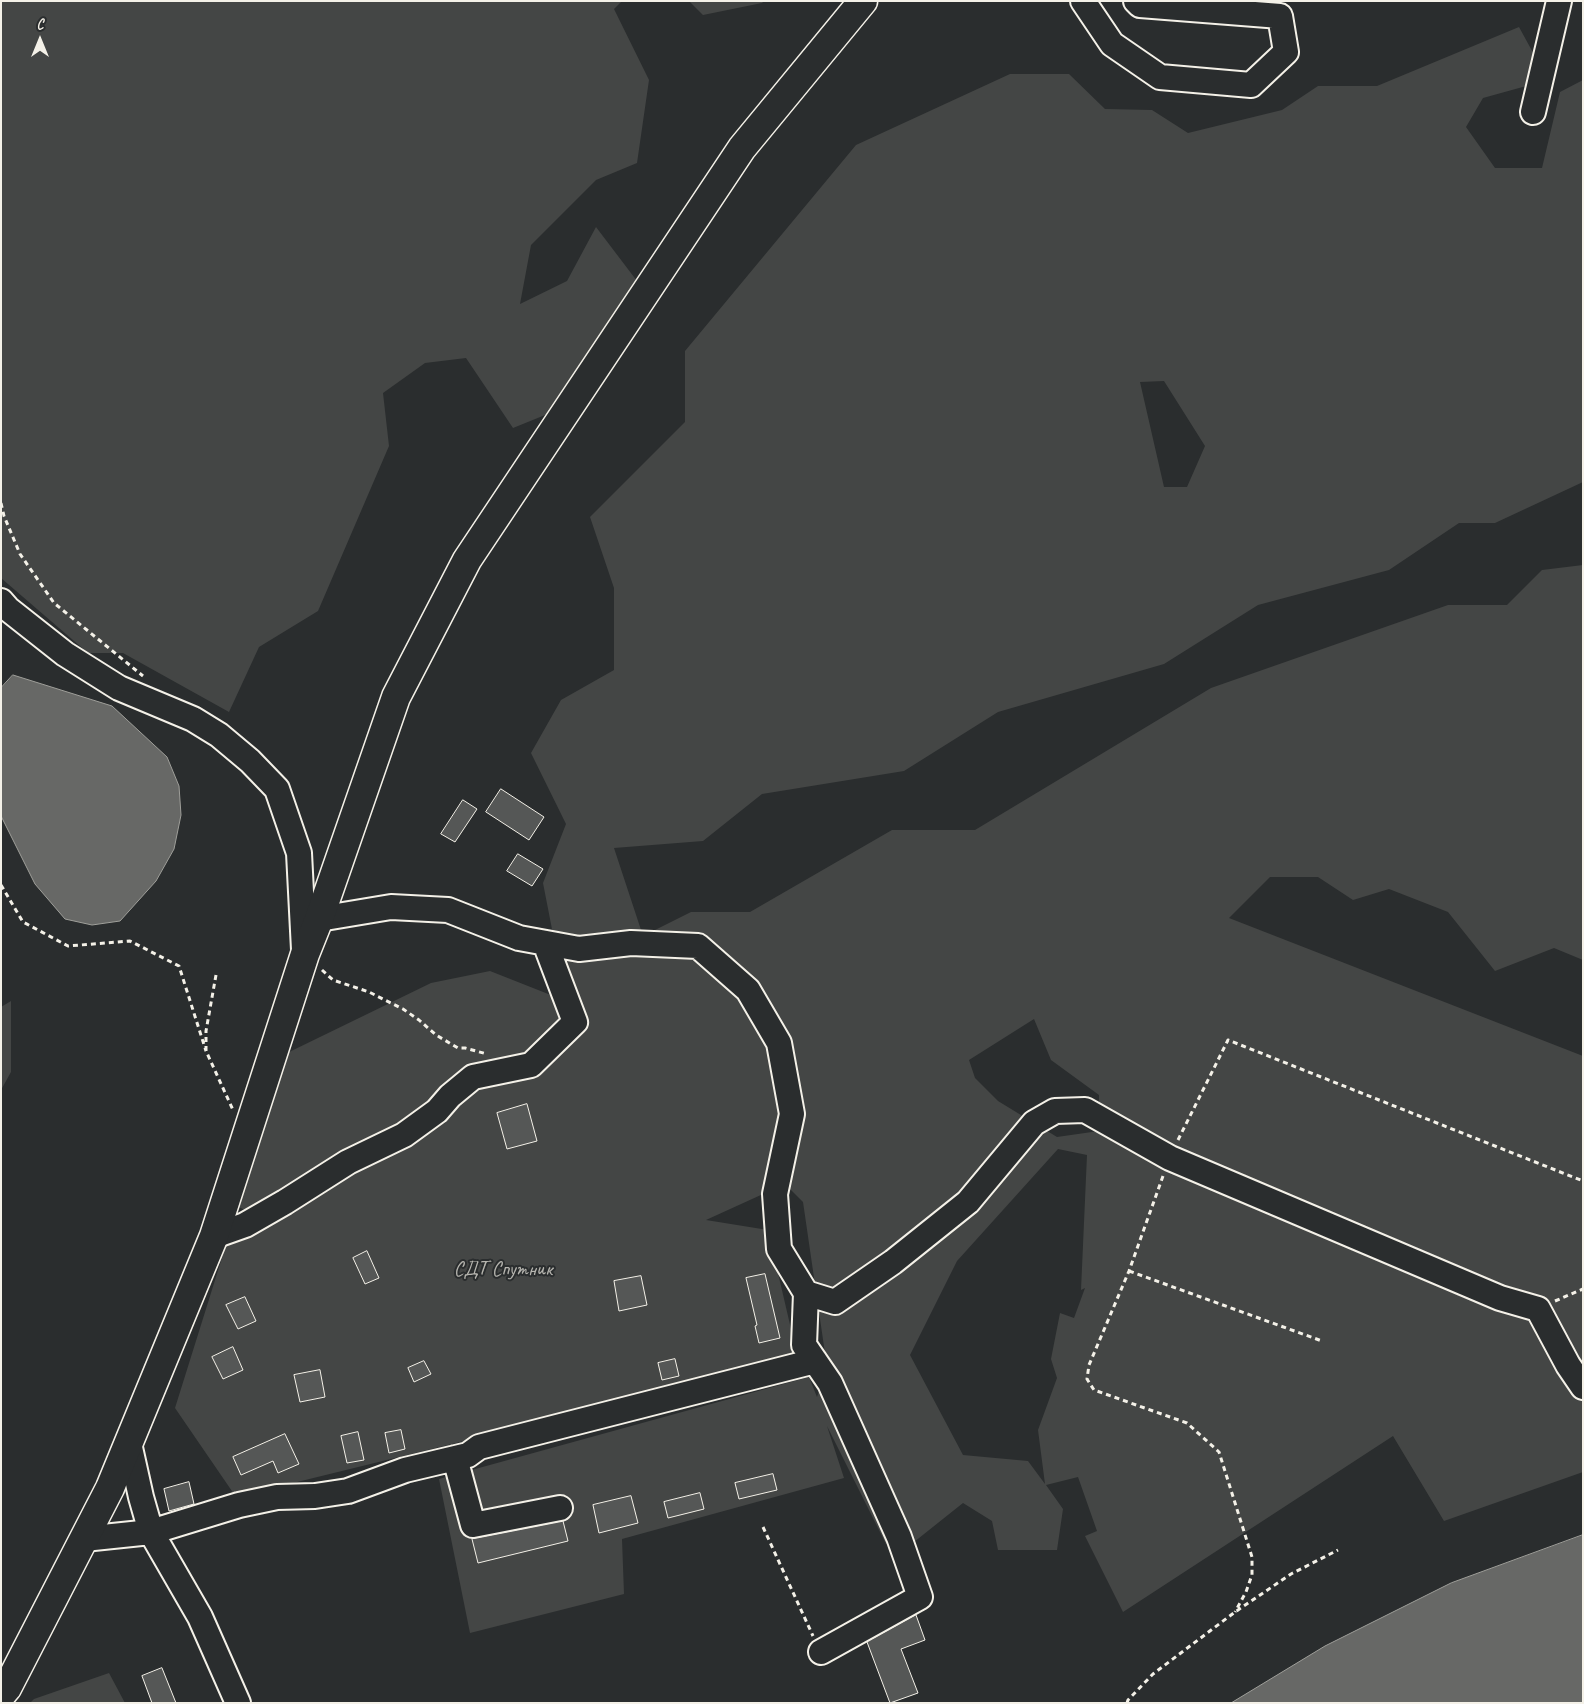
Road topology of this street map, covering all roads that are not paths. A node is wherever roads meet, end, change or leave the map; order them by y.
1 (863, 1) edge
2 (1084, 1) edge
3 (1136, 1) edge
4 (1559, 1) edge
5 (1532, 112) dead end
6 (1, 601) edge
7 (319, 919) junction
8 (545, 943) junction
9 (304, 954) junction
10 (214, 1236) junction
11 (806, 1293) junction
12 (815, 1361) junction
13 (1576, 1361) edge
14 (1583, 1387) edge
15 (129, 1443) junction
16 (456, 1458) junction
17 (560, 1508) dead end
18 (151, 1532) junction
19 (84, 1539) junction
20 (821, 1652) road end
21 (4, 1691) edge
22 (238, 1703) edge

1 - 7 main road
2 - 3 street
4 - 5 street
6 - 9 street
7 - 8 street
7 - 9 main road
8 - 10 street
8 - 11 street
9 - 10 main road
10 - 15 main road
11 - 12 street
11 - 13 street
12 - 16 street
12 - 20 street
13 - 14 street
15 - 18 street
15 - 19 main road
16 - 17 street
16 - 18 street
18 - 19 street
18 - 22 street
19 - 21 main road

